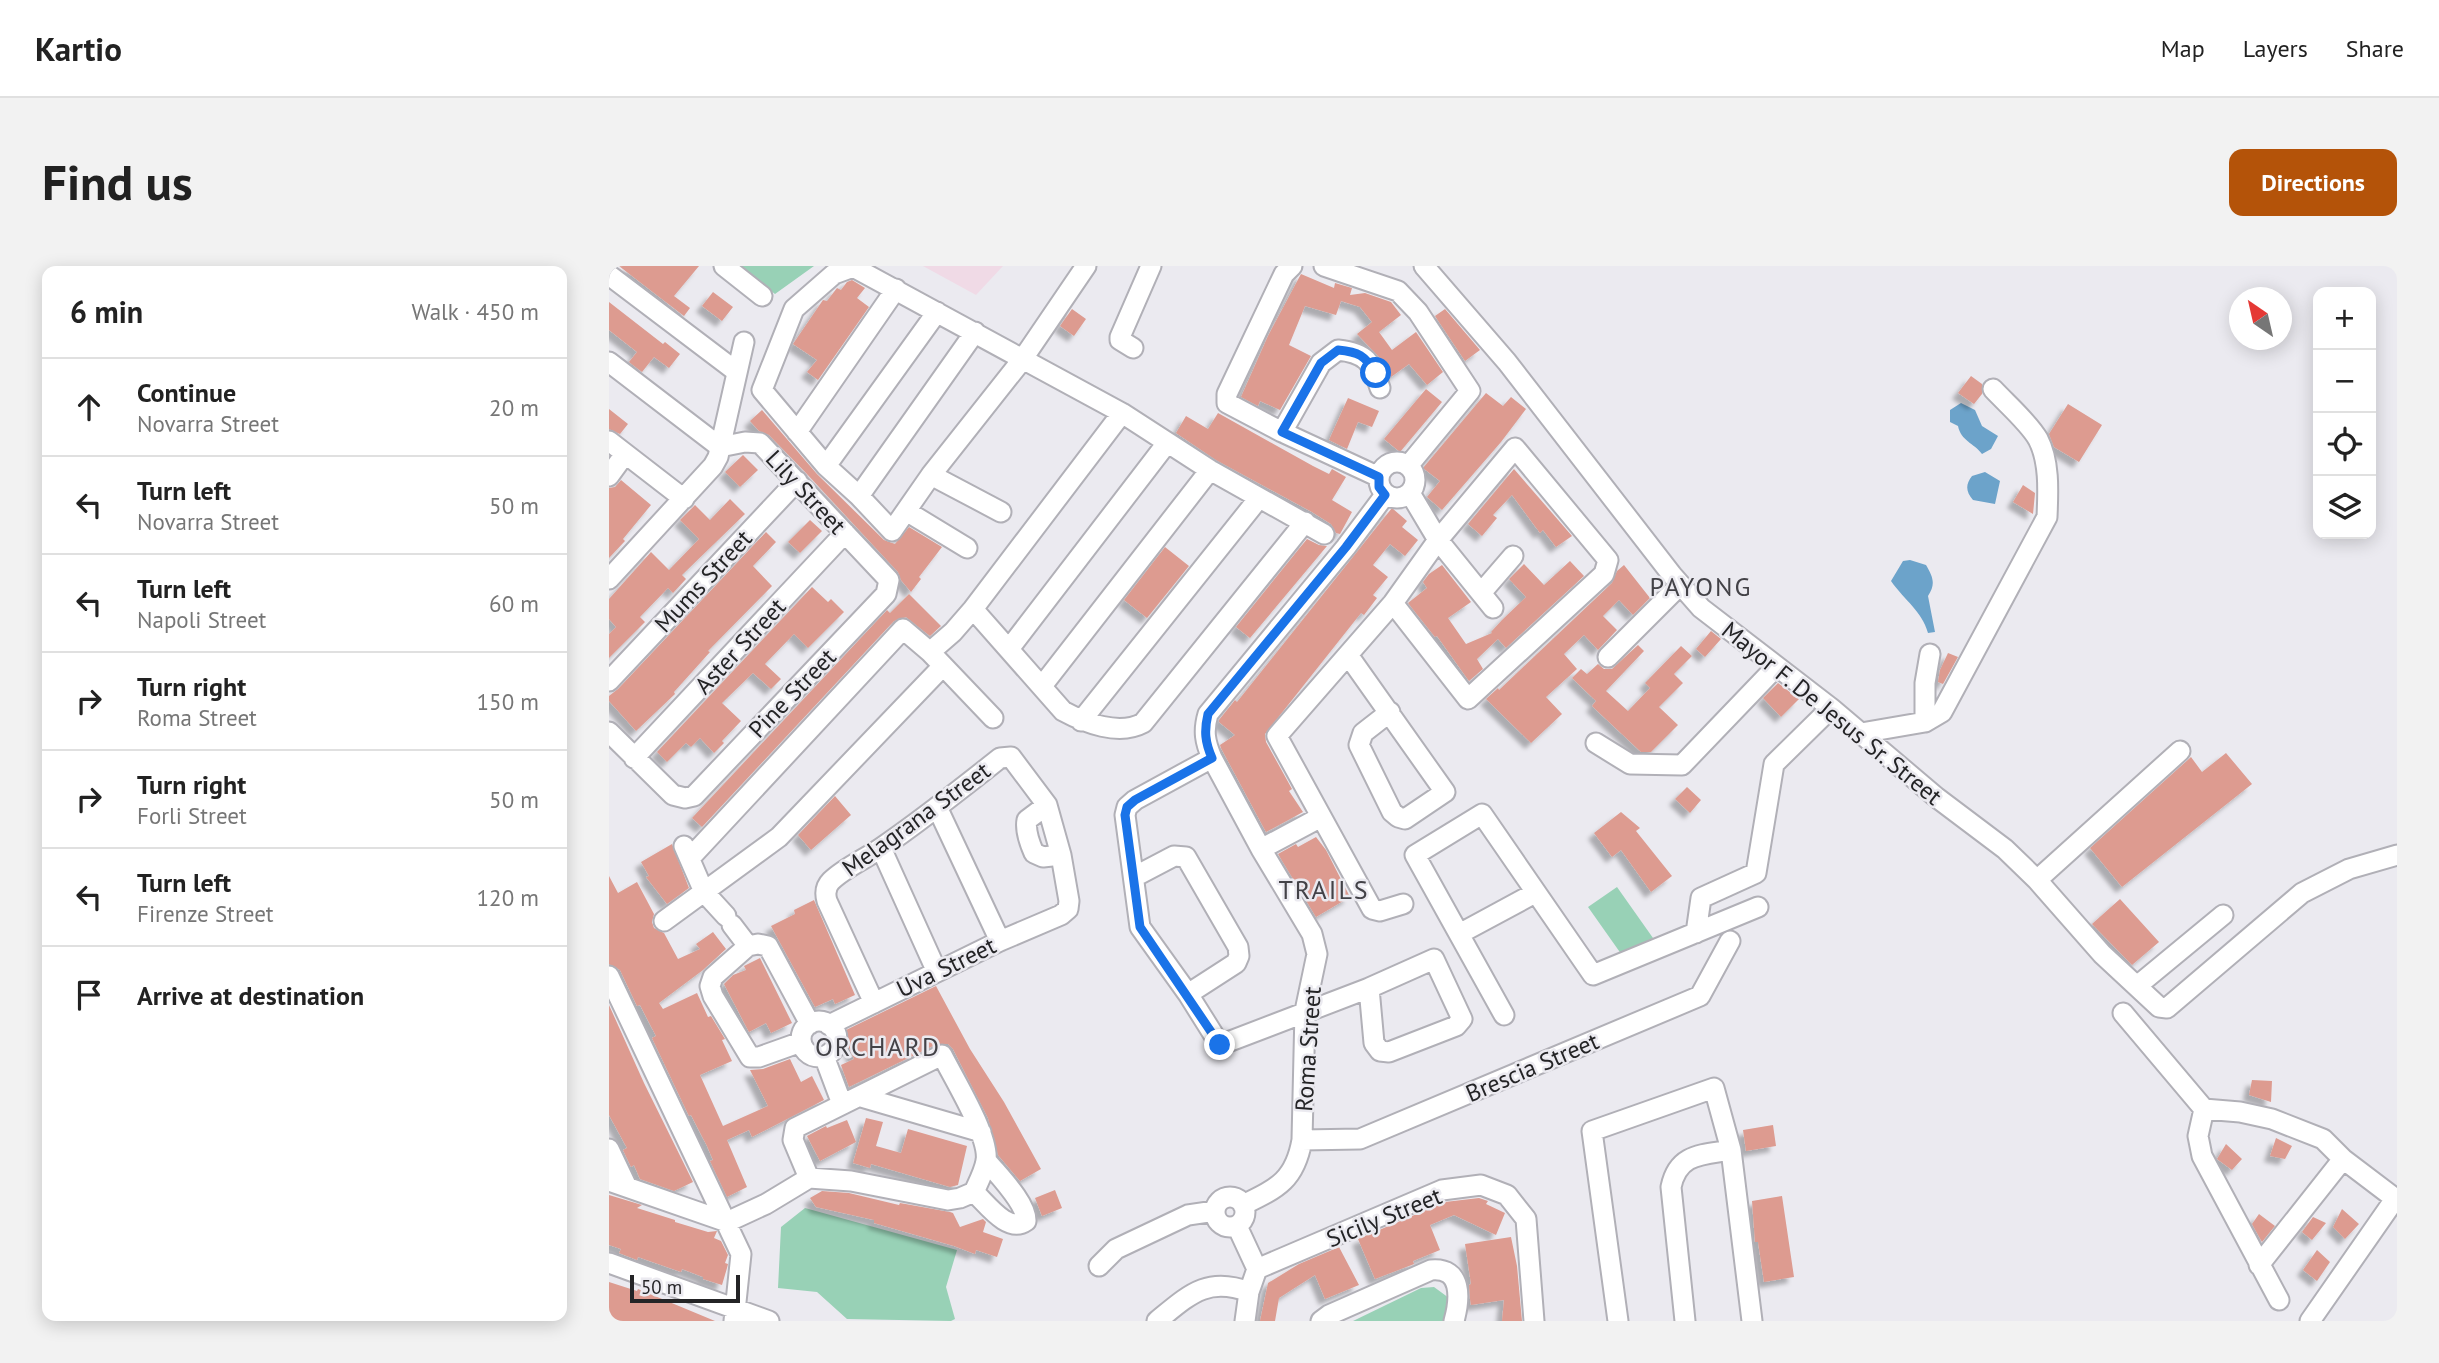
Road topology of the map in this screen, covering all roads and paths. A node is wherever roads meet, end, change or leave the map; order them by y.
1 (724, 266) edge
2 (1086, 266) edge
3 (1150, 266) edge
4 (1291, 266) edge
5 (1324, 266) edge
6 (1425, 266) edge
7 (609, 275) edge
8 (896, 289) junction
9 (762, 296) dead end
10 (937, 312) junction
11 (975, 332) junction
12 (744, 342) dead end
13 (1133, 348) dead end
14 (1022, 360) junction
15 (609, 362) edge
16 (737, 372) junction
17 (1380, 388) dead end
18 (1993, 388) dead end
19 (1122, 413) junction
20 (797, 432) junction
21 (1282, 432) junction
22 (609, 441) edge
23 (1167, 443) junction
24 (720, 447) junction
25 (625, 454) junction
26 (826, 466) junction
27 (1408, 466) junction
28 (1210, 470) junction
29 (931, 475) junction
30 (609, 476) edge
31 (797, 481) junction
32 (1382, 486) junction
33 (1410, 493) junction
34 (859, 496) junction
35 (1259, 498) junction
36 (684, 499) junction
37 (906, 511) junction
38 (1001, 512) dead end
39 (1305, 522) junction
40 (845, 533) junction
41 (1324, 534) dead end
42 (1438, 540) junction
43 (967, 548) dead end
44 (1513, 556) dead end
45 (609, 579) edge
46 (889, 580) joint
47 (1681, 585) junction
48 (1393, 603) junction
49 (973, 609) junction
50 (1009, 649) junction
51 (1930, 654) dead end
52 (1348, 655) junction
53 (1608, 657) dead end
54 (936, 659) junction
55 (1776, 667) junction
56 (609, 681) edge
57 (1042, 686) junction
58 (1832, 708) junction
59 (1390, 712) junction
60 (993, 718) dead end
61 (1081, 721) junction
62 (1925, 722) junction
63 (609, 732) edge
64 (1861, 733) junction
65 (1596, 743) dead end
66 (2180, 751) dead end
67 (634, 758) junction
68 (1212, 758) junction
69 (937, 807) junction
70 (1321, 817) junction
71 (881, 848) junction
72 (1261, 849) junction
73 (2397, 855) edge
74 (1134, 877) junction
75 (2037, 880) junction
76 (704, 892) junction
77 (1535, 893) junction
78 (1403, 904) dead end
79 (1758, 907) dead end
80 (1065, 912) joint
81 (2223, 915) dead end
82 (664, 921) dead end
83 (1696, 933) junction
84 (1459, 934) junction
85 (1000, 941) junction
86 (1730, 941) dead end
87 (748, 946) junction
88 (937, 972) junction
89 (609, 976) edge
90 (2137, 986) junction
91 (1369, 988) junction
92 (1188, 994) junction
93 (874, 1003) junction
94 (1305, 1011) junction
95 (2123, 1013) dead end
96 (1504, 1015) dead end
97 (813, 1031) junction
98 (824, 1056) junction
99 (861, 1097) junction
100 (842, 1104) junction
101 (2204, 1110) junction
102 (981, 1132) junction
103 (1302, 1140) junction
104 (609, 1149) edge
105 (1731, 1150) junction
106 (2343, 1158) junction
107 (986, 1160) junction
108 (809, 1178) junction
109 (618, 1184) edge
110 (974, 1192) junction
111 (2396, 1200) edge
112 (1243, 1205) junction
113 (1215, 1211) junction
114 (727, 1222) junction
115 (1237, 1226) junction
116 (609, 1263) edge
117 (2259, 1265) junction
118 (1099, 1266) dead end
119 (1257, 1269) junction
120 (1249, 1292) junction
121 (2279, 1300) dead end
122 (736, 1315) edge
123 (769, 1321) edge
124 (1157, 1321) edge
125 (1245, 1321) edge
126 (1321, 1321) edge
127 (1454, 1321) edge
128 (1534, 1321) edge
129 (1618, 1321) edge
130 (1685, 1321) edge
131 (1752, 1321) edge
132 (2310, 1321) edge

1 - 9 street
2 - 14 street
3 - 13 street
4 - 21 street
5 - 27 street
6 - 47 street, Mayor F. De Jesus Sr. Street
7 - 16 street
8 - 10 street
8 - 20 street
8 - 20 street
10 - 11 street
10 - 26 street
11 - 14 street
11 - 34 street
12 - 16 street
14 - 19 street
14 - 29 street
15 - 24 street
16 - 24 street
17 - 21 street
18 - 62 street
19 - 23 street
19 - 49 street
20 - 26 street
21 - 32 street
22 - 25 street
23 - 28 street
23 - 50 street
24 - 31 street, Lily Street
24 - 36 street
25 - 30 street
25 - 36 street
26 - 34 street
27 - 32 street
27 - 33 street
28 - 35 street
28 - 57 street
29 - 37 street
29 - 38 street
31 - 40 street, Lily Street
31 - 56 street, Mums Street
32 - 33 street
32 - 68 street, Roma Street
33 - 42 street
34 - 37 street
35 - 39 street
35 - 61 street
36 - 45 street
37 - 43 street
39 - 41 street
39 - 61 street
40 - 46 street, Lily Street
40 - 67 street, Aster Street
42 - 44 street
42 - 48 street
42 - 48 street
46 - 67 street, Pine Street
47 - 53 street
47 - 55 street, Mayor F. De Jesus Sr. Street
48 - 52 street
49 - 50 street
49 - 54 street
50 - 57 street
51 - 62 street
52 - 59 street
52 - 70 street
54 - 60 street
54 - 76 street
54 - 76 street
55 - 58 street, Mayor F. De Jesus Sr. Street
55 - 65 street
57 - 61 street
58 - 64 street, Mayor F. De Jesus Sr. Street
58 - 83 street
59 - 59 street
62 - 64 street
63 - 67 street
64 - 75 street, Mayor F. De Jesus Sr. Street
66 - 75 street
68 - 72 street, Roma Street
68 - 74 street
69 - 71 street, Melagrana Street
69 - 80 street, Melagrana Street
69 - 85 street
70 - 72 street
70 - 78 street
71 - 88 street
71 - 93 street, Melagrana Street
72 - 94 street, Roma Street
73 - 90 street, Mayor F. De Jesus Sr. Street
74 - 92 street
74 - 92 street
75 - 90 street, Mayor F. De Jesus Sr. Street
76 - 82 street
76 - 87 street
77 - 83 street
77 - 84 street
77 - 84 street
79 - 83 street
80 - 85 street, Uva Street
81 - 90 street
84 - 96 street
85 - 88 street, Uva Street
86 - 103 street, Brescia Street
87 - 97 street
87 - 97 street, Uva Street
88 - 93 street, Uva Street
89 - 114 street
91 - 91 street
91 - 94 street
92 - 94 street
93 - 97 street, Uva Street
94 - 103 street, Roma Street
95 - 101 street
97 - 98 street
97 - 98 street
98 - 100 street
99 - 100 street
99 - 102 street
99 - 102 street
100 - 108 street
101 - 106 street
101 - 117 street
102 - 107 street
103 - 112 street, Roma Street
104 - 109 street
105 - 129 street
105 - 130 street
105 - 131 street
106 - 111 street
106 - 117 street
107 - 110 street
107 - 110 street
108 - 110 street
108 - 114 street
109 - 114 street
111 - 132 street
112 - 113 street
112 - 115 street
113 - 115 street
113 - 118 street
114 - 122 street
115 - 119 street
116 - 122 street
117 - 121 street
119 - 120 street
119 - 128 street, Sicily Street
120 - 124 street
120 - 125 street
122 - 123 street
126 - 127 street

